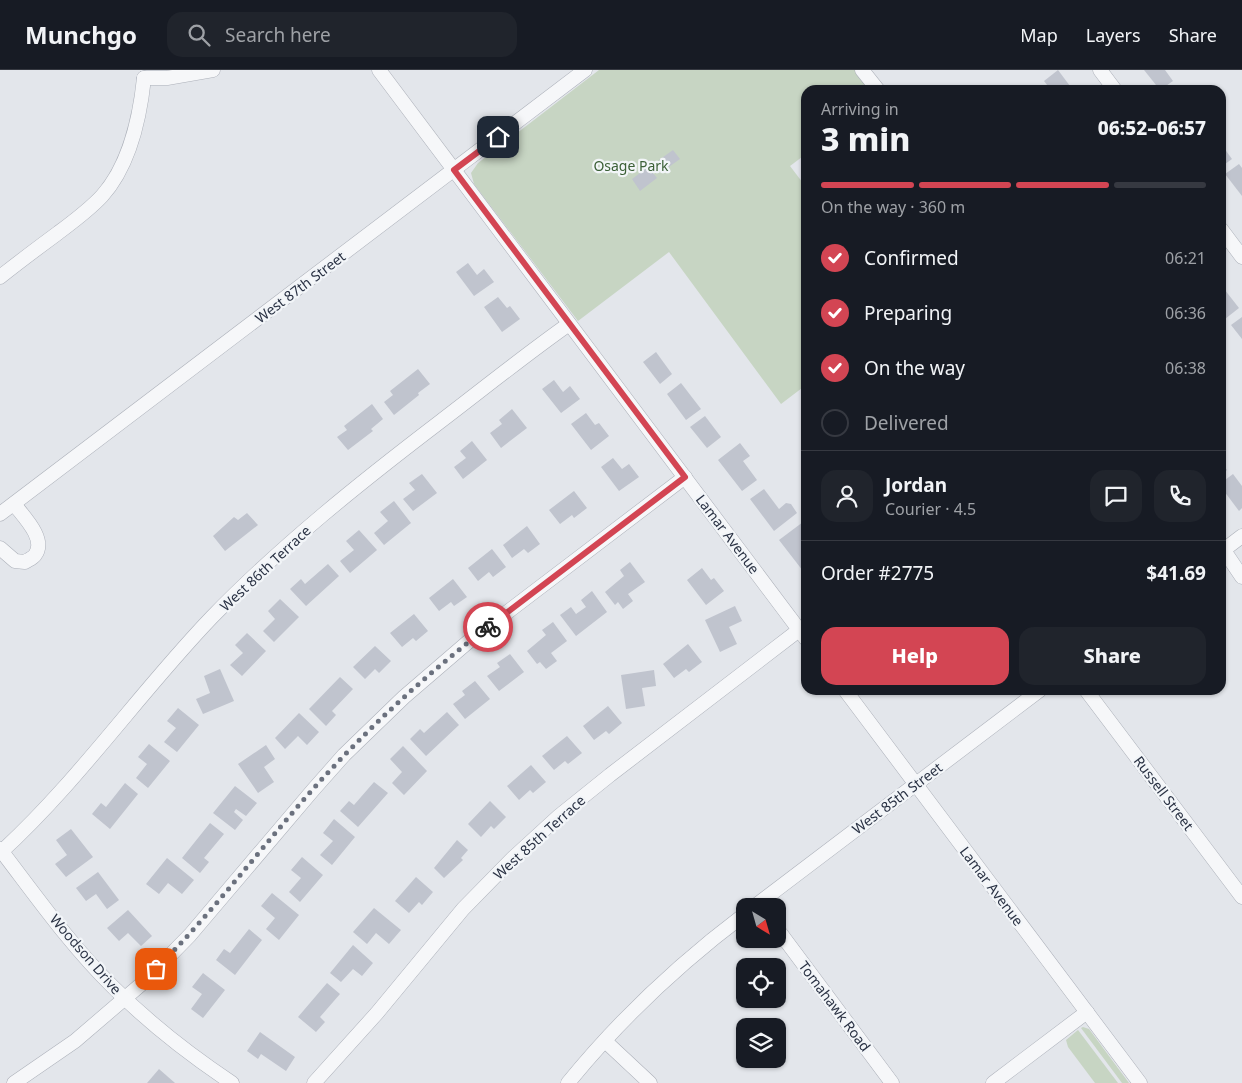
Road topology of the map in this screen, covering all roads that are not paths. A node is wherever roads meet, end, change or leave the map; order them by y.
1 (213, 70) edge
2 (378, 70) edge
3 (585, 70) edge
4 (862, 70) edge
5 (1100, 70) edge
6 (141, 74) edge
7 (874, 85) edge
8 (1111, 85) edge
9 (454, 170) junction
10 (1226, 235) edge
11 (1242, 256) edge
12 (0, 277) edge
13 (569, 324) junction
14 (685, 477) junction
15 (14, 504) junction
16 (0, 514) edge
17 (1242, 536) edge
18 (1226, 546) edge
19 (0, 548) edge
20 (1226, 555) edge
21 (1242, 577) edge
22 (801, 632) edge
23 (801, 636) edge
24 (849, 695) edge
25 (1033, 695) edge
26 (1090, 695) edge
27 (915, 784) junction
28 (1, 851) edge
29 (1242, 897) edge
30 (767, 898) edge
31 (736, 921) edge
32 (786, 941) edge
33 (125, 998) junction
34 (1087, 1012) junction
35 (605, 1041) junction
36 (14, 1083) edge
37 (232, 1083) edge
38 (314, 1083) edge
39 (568, 1083) edge
40 (650, 1083) edge
41 (892, 1083) edge
42 (993, 1083) edge
43 (1140, 1083) edge

1 - 6 street
2 - 9 street, Lamar Avenue
3 - 9 street, West 87th Street
4 - 7 street
5 - 8 street
6 - 12 street
9 - 13 street, Lamar Avenue
9 - 15 street, West 87th Street
10 - 11 street
13 - 14 street, Lamar Avenue
13 - 28 street, West 86th Terrace
14 - 22 street, Lamar Avenue
14 - 33 street
15 - 16 street, West 87th Street
15 - 19 street
17 - 18 street
20 - 21 street
23 - 38 street, West 85th Terrace
24 - 27 street, Lamar Avenue
25 - 27 street, West 85th Street
26 - 29 street, Russell Street
27 - 30 street, West 85th Street
27 - 34 street, Lamar Avenue
28 - 33 street, Woodson Drive
31 - 35 street
32 - 41 street, Tomahawk Road
33 - 36 street
33 - 37 street, Woodson Drive
34 - 42 street
34 - 43 street, Lamar Avenue
35 - 39 street
35 - 40 street

